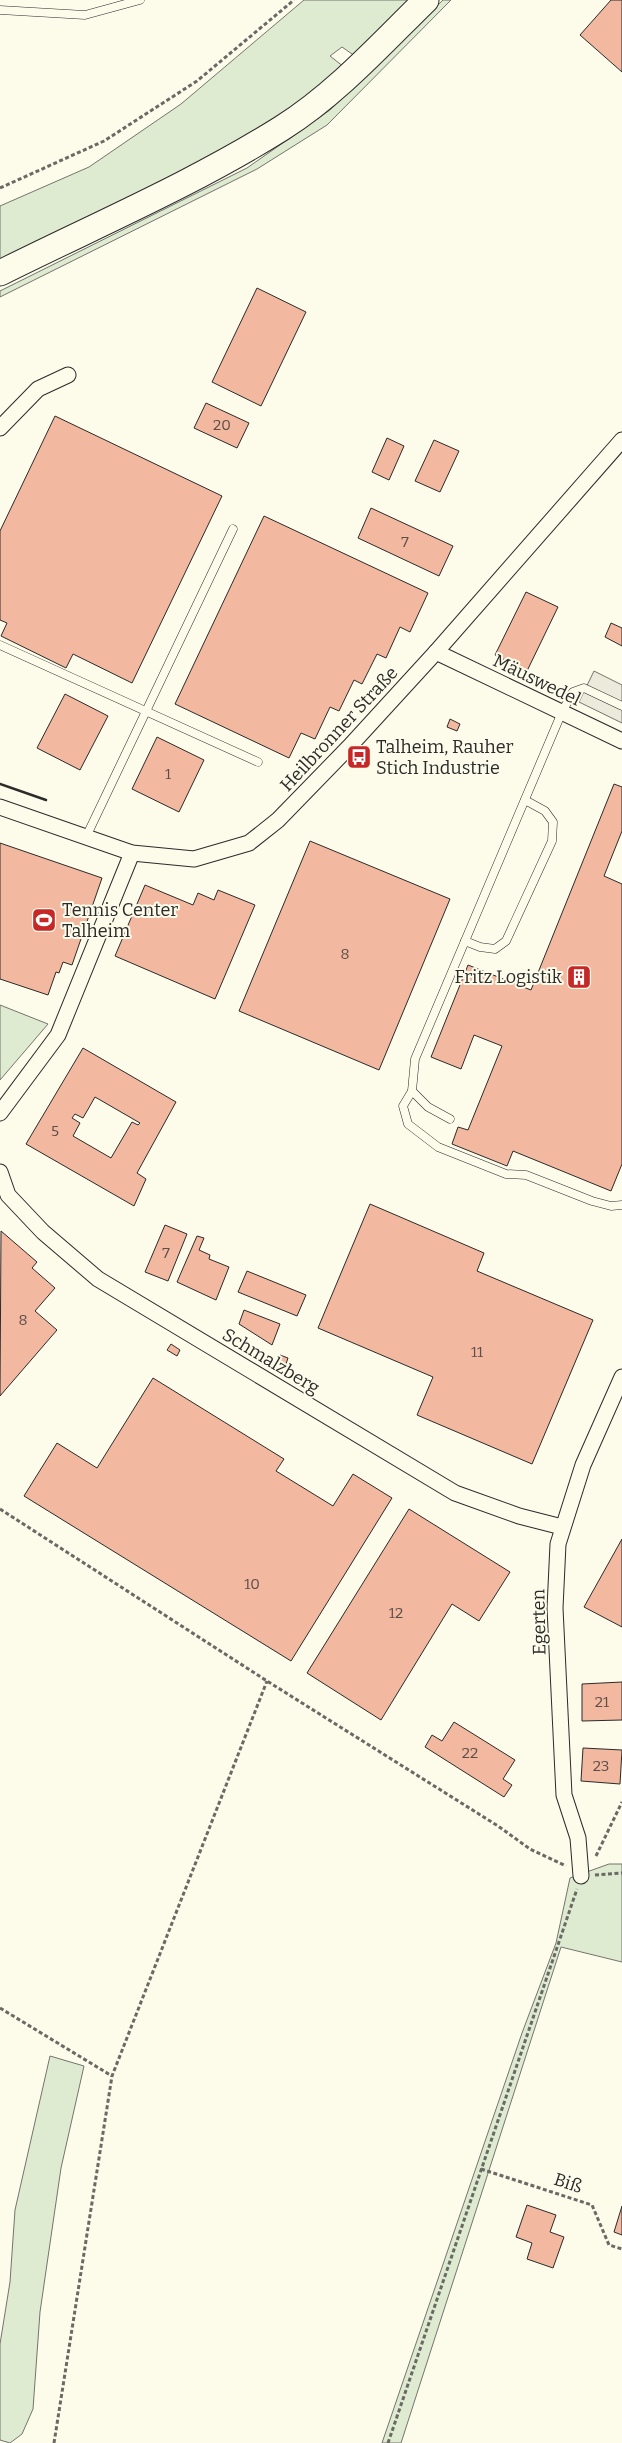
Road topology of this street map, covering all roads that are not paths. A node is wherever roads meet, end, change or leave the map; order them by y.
1 (140, 0) edge
2 (426, 0) edge
3 (0, 10) edge
4 (0, 273) edge
5 (68, 376) dead end
6 (0, 428) edge
7 (622, 440) edge
8 (233, 529) dead end
9 (0, 646) edge
10 (436, 652) junction
11 (622, 706) edge
12 (146, 712) junction
13 (562, 712) junction
14 (622, 741) edge
15 (258, 762) dead end
16 (525, 800) junction
17 (0, 806) edge
18 (86, 837) junction
19 (132, 853) junction
20 (465, 941) junction
21 (412, 1091) junction
22 (0, 1113) edge
23 (450, 1119) dead end
24 (0, 1172) edge
25 (622, 1205) edge
26 (622, 1377) edge
27 (562, 1527) junction
28 (581, 1875) road end

1 - 3 lane
2 - 4 main road
5 - 6 street
7 - 10 street, Heilbronner Straße
8 - 12 lane
9 - 12 lane
10 - 13 street, Mäuswedel
10 - 19 street, Heilbronner Straße
11 - 13 lane
12 - 15 lane
12 - 18 lane
13 - 14 street, Mäuswedel
13 - 16 lane
16 - 20 lane
16 - 20 lane
17 - 18 street, Heilbronner Straße
18 - 19 street, Heilbronner Straße
19 - 22 street
20 - 21 lane
21 - 23 lane
21 - 25 lane
24 - 27 street, Schmalzberg
26 - 27 street, Egerten
27 - 28 street, Egerten

